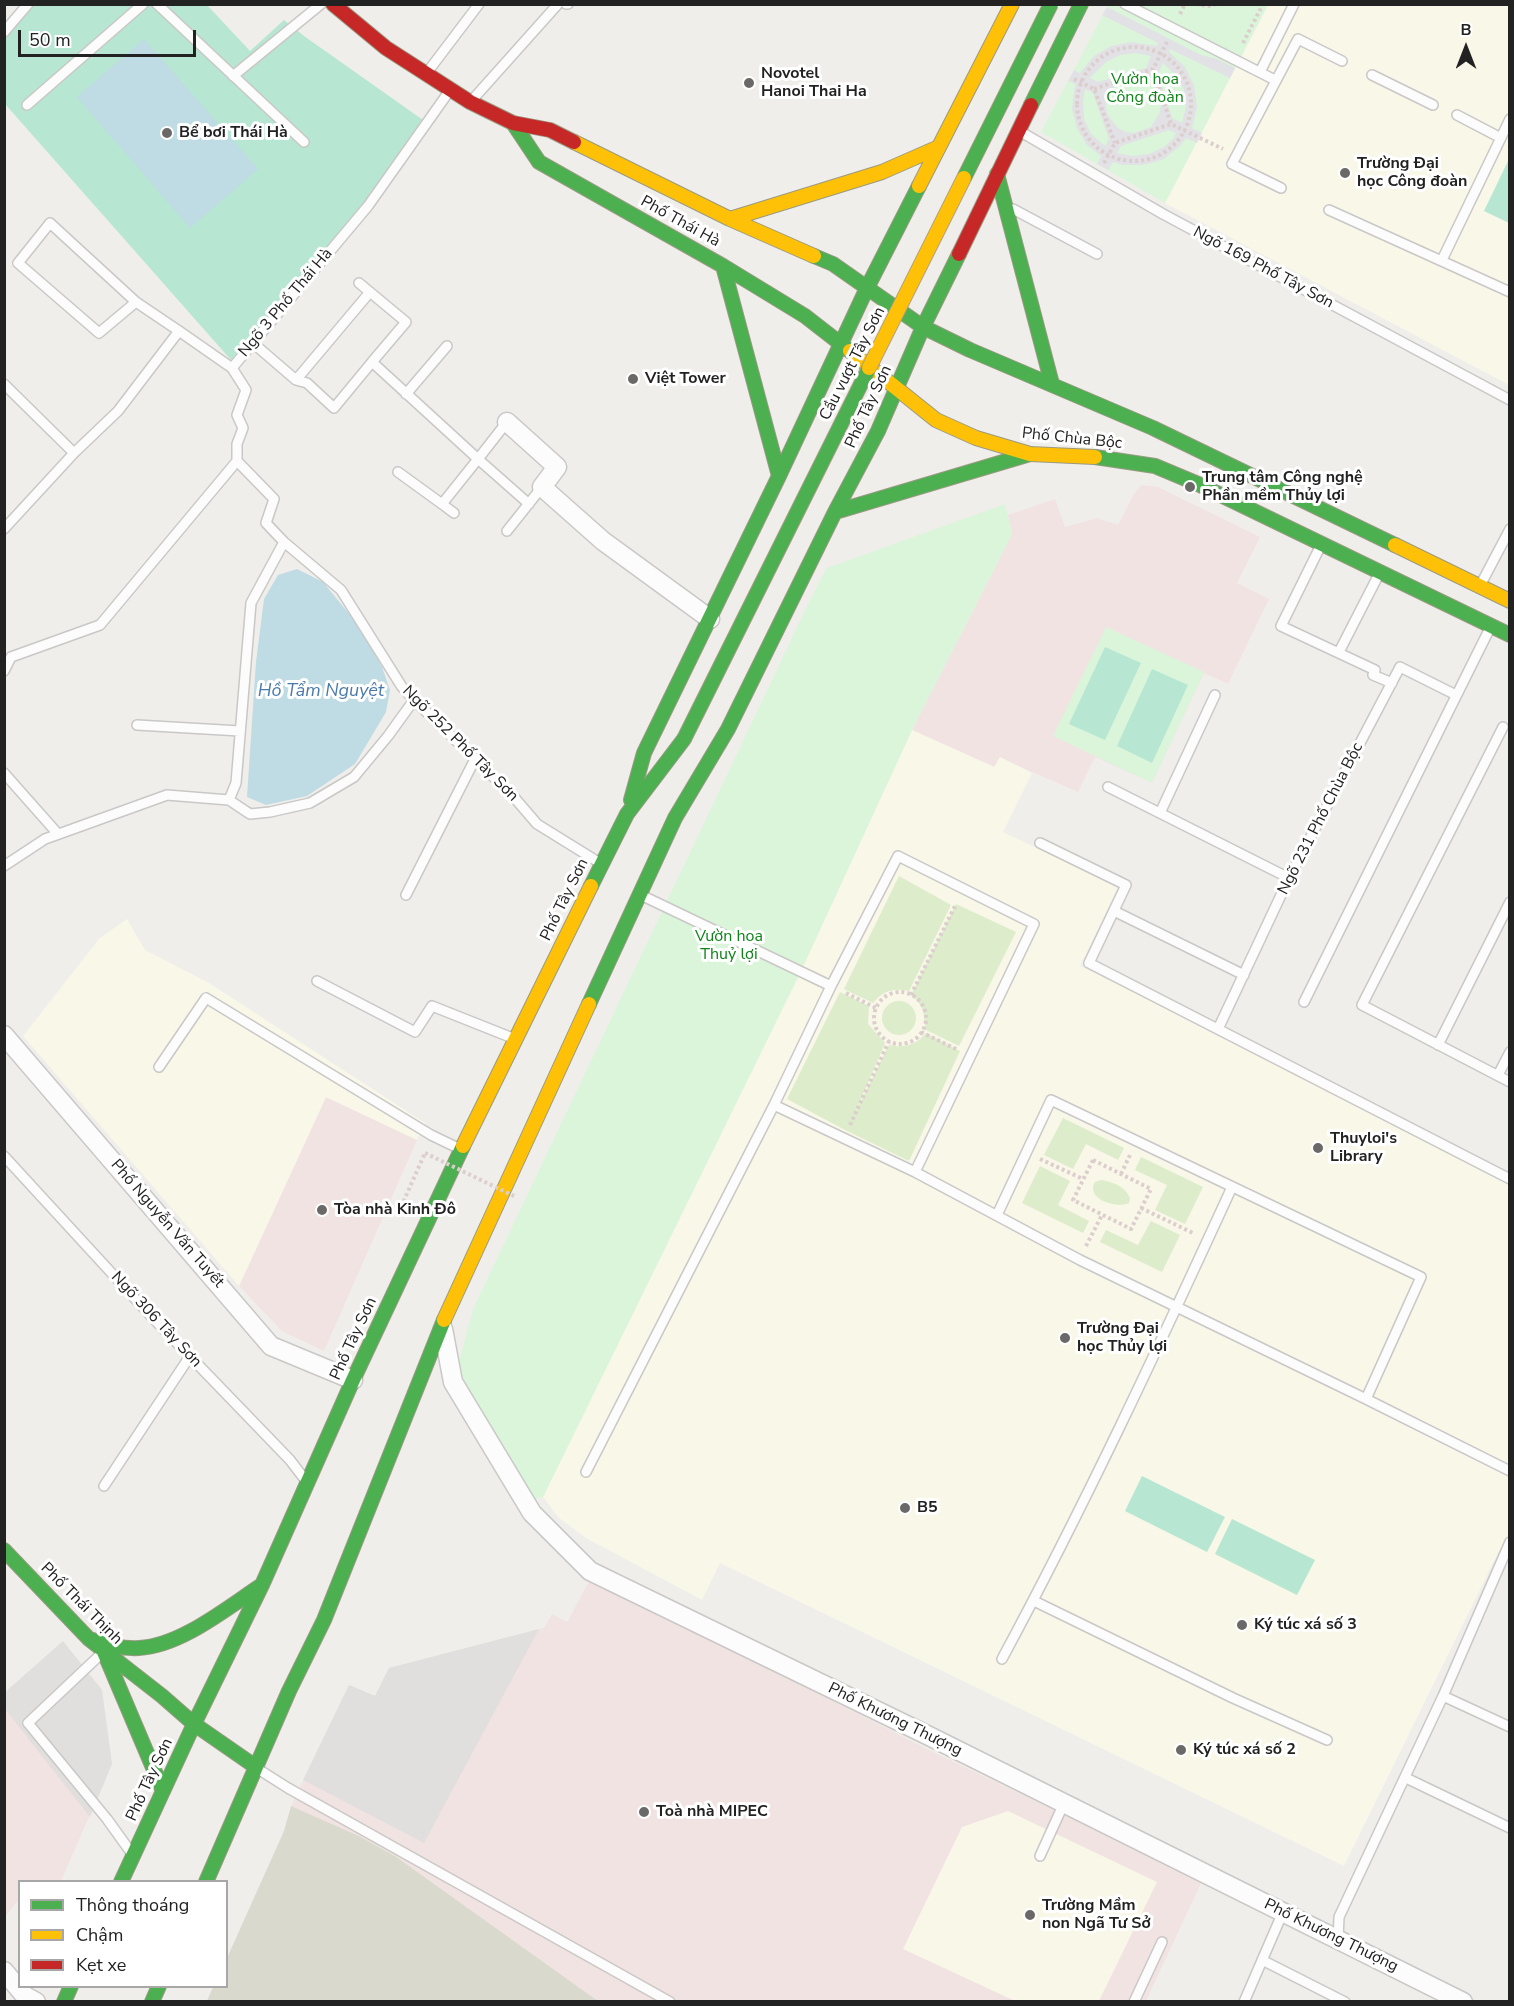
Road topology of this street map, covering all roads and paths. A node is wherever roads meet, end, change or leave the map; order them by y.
1 (28, 4) edge
2 (143, 4) edge
3 (157, 4) edge
4 (321, 4) edge
5 (333, 4) edge
6 (478, 4) edge
7 (558, 4) edge
8 (1012, 4) edge
9 (1051, 4) edge
10 (1081, 4) edge
11 (1125, 4) edge
12 (1196, 4) edge
13 (1216, 4) edge
14 (1263, 4) edge
15 (1294, 4) edge
16 (4, 32) edge
17 (1168, 39) dead end
18 (1243, 43) dead end
19 (1161, 54) junction
20 (1342, 61) dead end
21 (1153, 69) junction
22 (1260, 72) junction
23 (426, 75) junction
24 (1372, 75) dead end
25 (233, 76) junction
26 (1275, 80) junction
27 (450, 90) junction
28 (470, 102) junction
29 (27, 105) dead end
30 (1433, 105) dead end
31 (1457, 115) dead end
32 (1509, 119) edge
33 (513, 123) junction
34 (1171, 124) junction
35 (1019, 131) junction
36 (1184, 131) junction
37 (1501, 138) junction
38 (304, 142) dead end
39 (1115, 143) junction
40 (939, 147) junction
41 (1237, 155) junction
42 (1108, 156) junction
43 (998, 174) junction
44 (1097, 176) junction
45 (1281, 188) dead end
46 (914, 195) junction
47 (1006, 206) junction
48 (1329, 210) dead end
49 (916, 218) dead end
50 (730, 219) junction
51 (924, 231) dead end
52 (966, 239) junction
53 (1097, 254) dead end
54 (1442, 260) junction
55 (723, 266) junction
56 (359, 283) dead end
57 (867, 288) junction
58 (370, 292) junction
59 (1509, 292) edge
60 (136, 302) junction
61 (923, 327) junction
62 (178, 331) junction
63 (253, 343) junction
64 (841, 343) junction
65 (447, 346) dead end
66 (372, 362) junction
67 (232, 368) junction
68 (296, 380) junction
69 (4, 384) edge
70 (1052, 384) junction
71 (896, 390) junction
72 (406, 394) junction
73 (1509, 400) edge
74 (507, 422) joint
75 (796, 437) junction
76 (74, 453) junction
77 (1030, 454) junction
78 (478, 459) junction
79 (237, 461) junction
80 (860, 465) junction
81 (398, 472) dead end
82 (779, 476) junction
83 (542, 487) junction
84 (442, 504) junction
85 (529, 504) junction
86 (835, 512) junction
87 (454, 513) dead end
88 (4, 529) edge
89 (1509, 529) edge
90 (507, 531) dead end
91 (284, 542) junction
92 (1321, 544) junction
93 (1379, 573) junction
94 (1480, 587) junction
95 (1509, 601) edge
96 (710, 619) junction
97 (1491, 626) junction
98 (1509, 635) edge
99 (1339, 652) junction
100 (4, 671) edge
101 (1392, 683) junction
102 (1215, 695) dead end
103 (1456, 695) junction
104 (414, 700) junction
105 (137, 725) dead end
106 (1503, 727) dead end
107 (240, 731) junction
108 (684, 739) junction
109 (475, 759) junction
110 (681, 762) dead end
111 (4, 772) edge
112 (679, 784) dead end
113 (1108, 787) dead end
114 (229, 800) junction
115 (1160, 813) junction
116 (627, 814) junction
117 (675, 818) junction
118 (58, 834) junction
119 (1040, 843) dead end
120 (602, 864) junction
121 (4, 866) edge
122 (1289, 878) junction
123 (640, 894) junction
124 (406, 895) dead end
125 (946, 900) dead end
126 (1509, 902) edge
127 (956, 904) junction
128 (966, 909) dead end
129 (1114, 911) junction
130 (1244, 975) junction
131 (317, 981) dead end
132 (831, 986) junction
133 (911, 995) junction
134 (1304, 1002) dead end
135 (876, 1008) junction
136 (1218, 1029) junction
137 (921, 1032) junction
138 (4, 1035) edge
139 (515, 1039) junction
140 (889, 1041) junction
141 (1438, 1045) junction
142 (960, 1051) dead end
143 (1509, 1052) edge
144 (159, 1067) dead end
145 (1498, 1075) junction
146 (1509, 1082) edge
147 (774, 1105) junction
148 (847, 1131) dead end
149 (462, 1151) junction
150 (1026, 1152) junction
151 (4, 1156) edge
152 (915, 1172) junction
153 (1083, 1179) junction
154 (1509, 1179) edge
155 (1232, 1186) junction
156 (516, 1197) dead end
157 (400, 1207) dead end
158 (1141, 1208) junction
159 (997, 1215) junction
160 (1102, 1215) junction
161 (1207, 1240) junction
162 (1080, 1260) junction
163 (1177, 1307) junction
164 (442, 1324) junction
165 (190, 1356) junction
166 (353, 1380) junction
167 (1366, 1399) junction
168 (1509, 1471) edge
169 (586, 1472) dead end
170 (308, 1484) junction
171 (104, 1486) dead end
172 (1509, 1542) edge
173 (4, 1550) edge
174 (262, 1585) junction
175 (1034, 1601) junction
176 (89, 1639) junction
177 (104, 1652) junction
178 (1002, 1659) dead end
179 (1443, 1696) junction
180 (194, 1724) junction
181 (1509, 1726) edge
182 (1327, 1740) dead end
183 (256, 1767) junction
184 (1406, 1778) junction
185 (163, 1791) junction
186 (1064, 1803) junction
187 (1509, 1828) edge
188 (133, 1855) junction
189 (1040, 1856) dead end
190 (121, 1880) edge
191 (206, 1880) edge
192 (1284, 1912) junction
193 (1339, 1917) junction
194 (1320, 1931) junction
195 (1338, 1940) junction
196 (1162, 1942) dead end
197 (1262, 1960) junction
198 (4, 1971) edge
199 (18, 1988) edge
200 (18, 1988) edge
201 (36, 2001) edge
202 (670, 2001) edge
203 (1134, 2001) edge
204 (1244, 2001) edge
205 (1345, 2001) edge
206 (1463, 2001) edge

1 - 16 lane
2 - 29 lane
3 - 25 lane
4 - 25 lane
5 - 23 main road, Phố Thái Hà
6 - 23 lane
7 - 28 lane
8 - 40 main road, Phố Tây Sơn
9 - 108 main road, Cầu vượt Tây Sơn, bridge
10 - 35 main road, Phố Tây Sơn
11 - 22 lane
12 - 13 path
14 - 18 path
15 - 22 lane
17 - 19 path
19 - 21 path
19 - 36 path
19 - 42 path
20 - 26 lane
21 - 34 path
21 - 39 path
22 - 26 lane
23 - 27 main road, Phố Thái Hà
24 - 30 lane
25 - 38 lane
26 - 41 lane
27 - 28 main road, Phố Thái Hà
27 - 63 lane, Ngõ 3 Phố Thái Hà
28 - 33 main road, Phố Thái Hà
31 - 37 lane
32 - 37 lane
33 - 50 main road, Phố Thái Hà
33 - 55 main road, Phố Thái Hà
34 - 36 path
34 - 39 path
35 - 43 main road, Phố Tây Sơn
35 - 44 lane, Ngõ 169 Phố Tây Sơn
36 - 41 path
36 - 42 path
37 - 54 lane
39 - 42 path
40 - 46 main road, Phố Tây Sơn
40 - 50 main road
41 - 45 lane
42 - 44 path
43 - 47 main road
43 - 52 main road, Phố Tây Sơn
44 - 73 lane, Ngõ 169 Phố Tây Sơn
46 - 49 main road
46 - 57 main road, Phố Tây Sơn
47 - 53 lane
47 - 70 main road
48 - 54 lane
50 - 57 main road, Phố Thái Hà
51 - 52 main road
52 - 61 main road, Phố Tây Sơn
54 - 59 lane
55 - 64 main road, Phố Thái Hà
55 - 82 main road
56 - 58 lane
57 - 61 main road, Phố Thái Hà
57 - 64 main road, Phố Tây Sơn
58 - 66 lane
58 - 68 lane
60 - 60 lane, Ngõ 3 Phố Thái Hà
60 - 62 lane, Ngõ 3 Phố Thái Hà
61 - 70 main road, Phố Chùa Bộc
61 - 71 main road, Phố Tây Sơn
62 - 67 lane, Ngõ 3 Phố Thái Hà
62 - 76 lane
63 - 67 lane, Ngõ 3 Phố Thái Hà
63 - 68 lane
64 - 71 main road, Phố Thái Hà
64 - 75 main road, Phố Tây Sơn
65 - 72 lane
66 - 68 lane
66 - 72 lane
67 - 79 lane
69 - 76 lane
70 - 94 main road, Phố Chùa Bộc
71 - 77 main road, Phố Chùa Bộc
71 - 80 main road, Phố Tây Sơn
72 - 78 lane
74 - 78 lane
74 - 83 street
75 - 80 main road
75 - 82 main road, Phố Tây Sơn
76 - 88 lane
77 - 86 main road
77 - 92 main road, Phố Chùa Bộc
78 - 84 lane
78 - 85 lane
79 - 91 lane, Ngõ 252 Phố Tây Sơn
79 - 100 lane
80 - 86 main road, Phố Tây Sơn
81 - 84 lane
82 - 96 main road, Phố Tây Sơn
83 - 85 lane
83 - 96 street
84 - 87 lane
85 - 90 lane
86 - 117 main road, Phố Tây Sơn
89 - 94 lane
91 - 104 lane, Ngõ 252 Phố Tây Sơn
91 - 107 lane
92 - 93 main road, Phố Chùa Bộc
92 - 99 lane
93 - 97 main road, Phố Chùa Bộc
93 - 99 lane
94 - 95 main road, Phố Chùa Bộc
96 - 116 main road, Phố Tây Sơn
97 - 98 main road, Phố Chùa Bộc
97 - 103 lane
99 - 101 lane
101 - 103 lane
101 - 122 lane, Ngõ 231 Phố Chùa Bộc
102 - 115 lane
103 - 134 lane
104 - 109 lane, Ngõ 252 Phố Tây Sơn
104 - 114 lane
105 - 107 lane
106 - 141 lane
107 - 114 lane
108 - 110 main road
108 - 116 main road, Phố Tây Sơn
109 - 120 lane, Ngõ 252 Phố Tây Sơn
109 - 124 lane
111 - 118 lane
112 - 117 main road, Phố Tây Sơn
113 - 115 lane
114 - 118 lane
115 - 122 lane
116 - 120 main road, Phố Tây Sơn
117 - 123 main road, Phố Tây Sơn
118 - 121 lane
119 - 129 lane
120 - 139 main road, Phố Tây Sơn
122 - 130 lane, Ngõ 231 Phố Chùa Bộc
123 - 132 lane
123 - 164 main road, Phố Tây Sơn
125 - 127 path
126 - 141 lane
127 - 128 path
127 - 133 path
129 - 130 lane
129 - 136 lane
130 - 136 lane, Ngõ 231 Phố Chùa Bộc
131 - 139 lane
132 - 135 path
132 - 147 lane
132 - 152 lane
133 - 135 path
133 - 137 path
135 - 140 path
136 - 154 lane
137 - 140 path
137 - 142 path
138 - 166 street, Phố Nguyễn Văn Tuyết
139 - 149 main road, Phố Tây Sơn
140 - 148 path
141 - 145 lane
143 - 145 lane
144 - 149 lane
145 - 146 lane
147 - 152 lane
147 - 169 lane
149 - 166 main road, Phố Tây Sơn
150 - 153 path
150 - 155 lane
150 - 159 lane
151 - 165 lane, Ngõ 306 Tây Sơn
152 - 159 lane
153 - 158 path
153 - 160 path
155 - 161 lane
155 - 167 lane
156 - 157 path, bridge
158 - 160 path
158 - 161 path
159 - 162 lane
160 - 162 path
161 - 163 lane
162 - 163 lane
163 - 167 lane
163 - 175 lane
164 - 183 main road, Phố Tây Sơn
164 - 186 street, Phố Khương Thượng
165 - 170 lane, Ngõ 306 Tây Sơn
165 - 171 lane
166 - 170 main road, Phố Tây Sơn
167 - 168 lane
170 - 174 main road, Phố Tây Sơn
172 - 179 lane
173 - 176 main road, Phố Thái Thịnh
174 - 176 main road
174 - 180 main road, Phố Tây Sơn
175 - 178 lane
175 - 182 lane
176 - 177 main road, Phố Thái Thịnh
177 - 180 main road, Phố Thái Thịnh
177 - 185 main road
177 - 188 lane
179 - 181 lane
179 - 184 lane
180 - 183 main road, Phố Thái Thịnh
180 - 185 main road, Phố Tây Sơn
183 - 191 main road, Phố Tây Sơn
183 - 202 lane
184 - 187 lane
184 - 193 lane
185 - 188 main road, Phố Tây Sơn
186 - 189 lane
186 - 192 street, Phố Khương Thượng
188 - 190 main road, Phố Tây Sơn
192 - 194 street, Phố Khương Thượng
192 - 197 lane
193 - 194 lane
193 - 195 lane
194 - 195 street, Phố Khương Thượng
195 - 206 street, Phố Khương Thượng
196 - 203 lane
197 - 204 lane
197 - 205 lane
198 - 199 street
200 - 201 street

